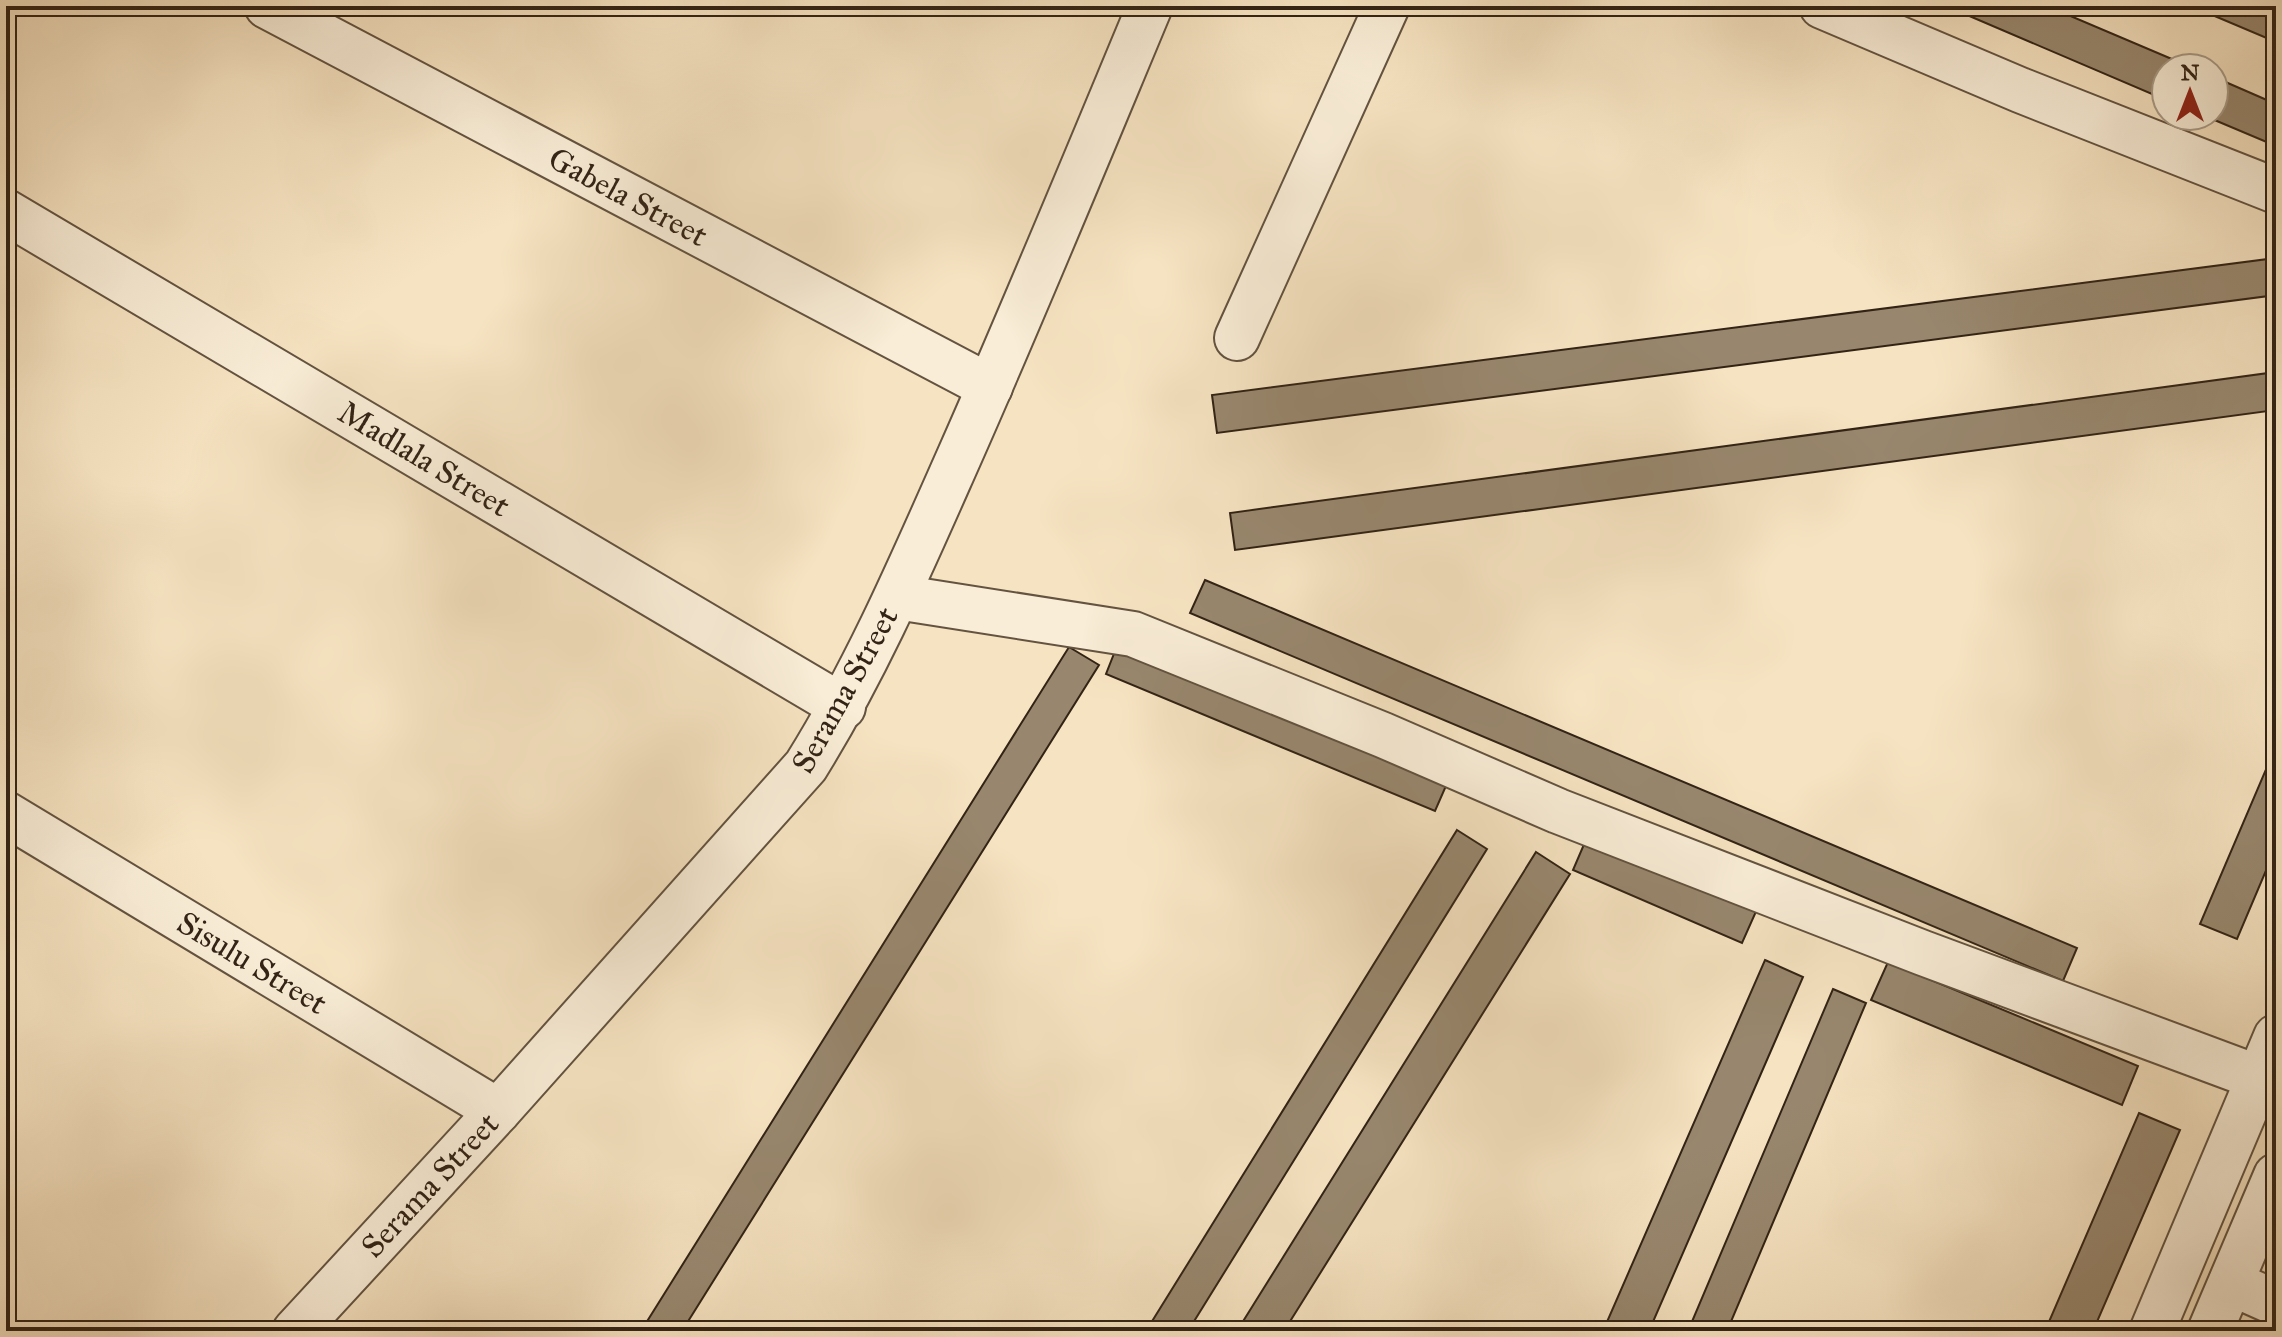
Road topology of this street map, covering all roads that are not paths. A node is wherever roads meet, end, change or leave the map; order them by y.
1 (267, 6) edge
2 (1150, 6) edge
3 (1387, 6) edge
4 (1822, 6) edge
5 (2276, 191) edge
6 (6, 212) edge
7 (1237, 338) dead end
8 (990, 387) junction
9 (897, 597) junction
10 (843, 707) junction
11 (6, 814) edge
12 (2276, 1037) edge
13 (2259, 1078) junction
14 (498, 1111) junction
15 (2276, 1176) edge
16 (2231, 1283) junction
17 (2276, 1303) edge
18 (295, 1331) edge
19 (2152, 1331) edge
20 (2210, 1331) edge

1 - 8 street, Gabela Street
2 - 8 street, Serama Street
3 - 7 street
4 - 5 street
6 - 10 street, Madlala Street
8 - 9 street, Serama Street
9 - 10 street, Serama Street
9 - 13 street
10 - 14 street, Serama Street
11 - 14 street, Sisulu Street
12 - 13 street
13 - 19 street
14 - 18 street, Serama Street
15 - 16 street
16 - 17 street
16 - 20 street

